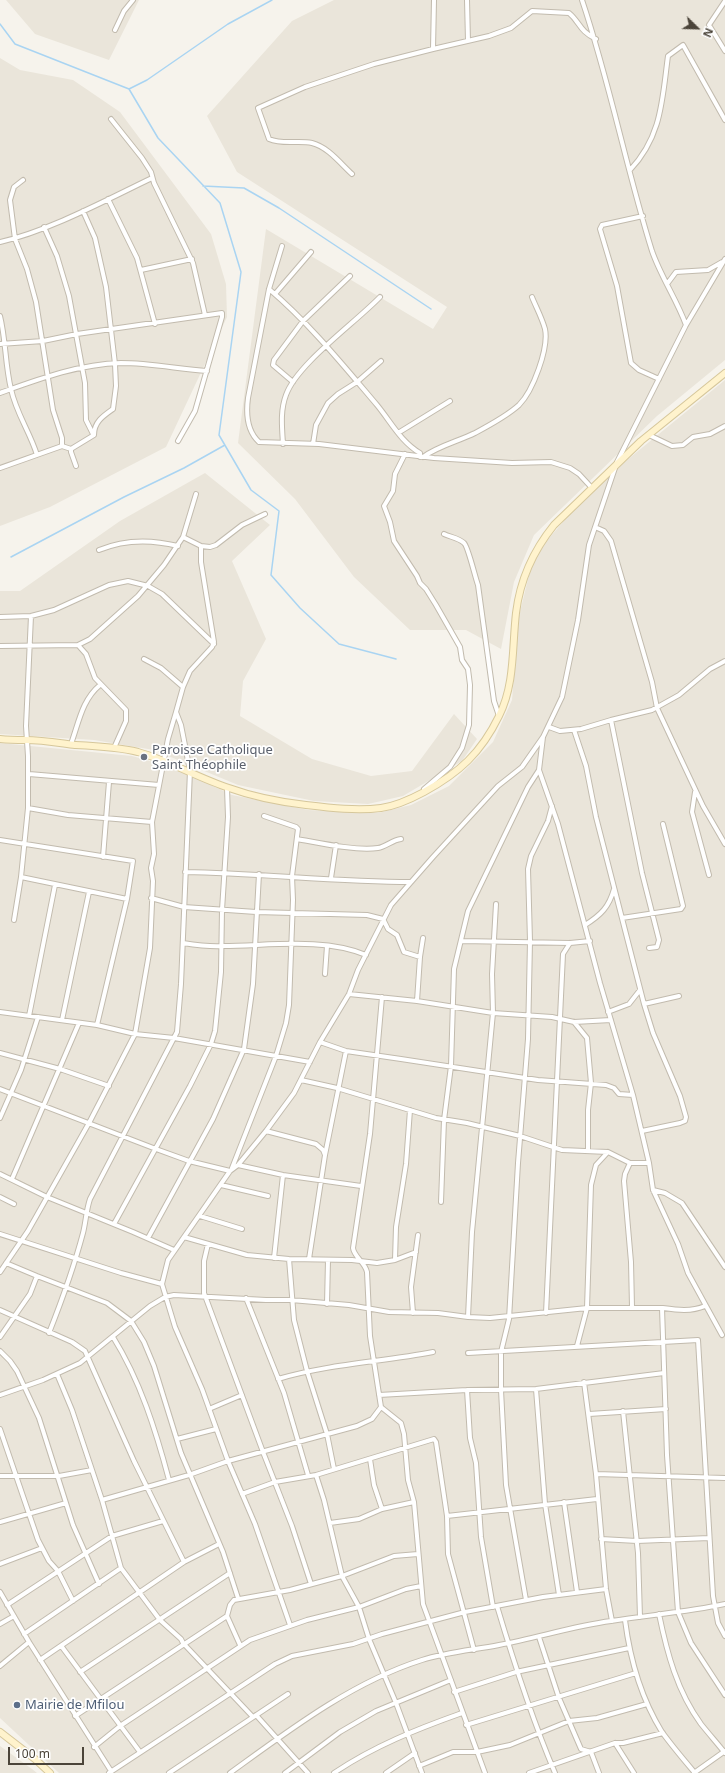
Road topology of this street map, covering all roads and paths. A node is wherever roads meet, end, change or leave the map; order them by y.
1 (133, 0) edge
2 (434, 0) edge
3 (467, 0) edge
4 (582, 0) edge
5 (725, 1) edge
6 (115, 30) dead end
7 (596, 39) junction
8 (468, 41) junction
9 (432, 49) junction
10 (725, 51) edge
11 (111, 119) dead end
12 (725, 120) edge
13 (630, 170) junction
14 (352, 174) dead end
15 (152, 178) junction
16 (23, 180) dead end
17 (108, 199) junction
18 (83, 211) junction
19 (643, 216) junction
20 (44, 227) junction
21 (15, 239) junction
22 (0, 242) edge
23 (282, 246) dead end
24 (311, 252) dead end
25 (192, 259) junction
26 (724, 260) edge
27 (140, 270) junction
28 (350, 276) dead end
29 (667, 284) junction
30 (269, 289) junction
31 (275, 294) junction
32 (380, 297) dead end
33 (532, 298) dead end
34 (205, 314) junction
35 (0, 316) edge
36 (303, 321) junction
37 (155, 324) junction
38 (686, 326) junction
39 (110, 329) junction
40 (77, 334) junction
41 (43, 341) junction
42 (0, 344) edge
43 (5, 344) junction
44 (326, 347) junction
45 (381, 361) dead end
46 (115, 364) junction
47 (81, 368) junction
48 (207, 371) junction
49 (725, 373) edge
50 (47, 376) junction
51 (659, 379) junction
52 (293, 382) junction
53 (357, 382) junction
54 (11, 389) junction
55 (0, 393) edge
56 (450, 401) dead end
57 (725, 426) edge
58 (398, 433) junction
59 (94, 435) junction
60 (649, 435) junction
61 (178, 441) dead end
62 (284, 444) junction
63 (313, 444) junction
64 (62, 446) junction
65 (71, 449) junction
66 (405, 454) junction
67 (37, 455) junction
68 (422, 457) junction
69 (617, 462) junction
70 (76, 466) dead end
71 (0, 468) edge
72 (591, 487) junction
73 (196, 494) dead end
74 (265, 514) dead end
75 (595, 527) junction
76 (444, 534) dead end
77 (183, 537) junction
78 (178, 546) junction
79 (201, 546) junction
80 (99, 550) dead end
81 (148, 586) junction
82 (31, 616) junction
83 (0, 617) edge
84 (214, 644) junction
85 (78, 645) junction
86 (0, 646) edge
87 (31, 647) junction
88 (144, 659) dead end
89 (725, 661) edge
90 (100, 685) junction
91 (183, 687) junction
92 (656, 708) junction
93 (176, 712) junction
94 (499, 717) junction
95 (611, 720) junction
96 (549, 727) junction
97 (574, 730) junction
98 (544, 738) junction
99 (0, 739) edge
100 (26, 740) junction
101 (71, 744) junction
102 (114, 748) junction
103 (164, 761) junction
104 (539, 770) junction
105 (190, 771) junction
106 (29, 774) junction
107 (109, 782) junction
108 (159, 785) junction
109 (227, 788) junction
110 (696, 791) junction
111 (414, 797) junction
112 (552, 806) junction
113 (28, 808) junction
114 (264, 816) dead end
115 (105, 818) junction
116 (152, 822) junction
117 (663, 824) dead end
118 (297, 839) junction
119 (401, 839) dead end
120 (0, 840) edge
121 (24, 843) junction
122 (725, 844) edge
123 (336, 845) junction
124 (103, 857) junction
125 (185, 872) junction
126 (225, 873) junction
127 (259, 874) junction
128 (709, 875) dead end
129 (292, 876) junction
130 (21, 877) junction
131 (331, 878) junction
132 (411, 882) junction
133 (55, 885) junction
134 (614, 889) junction
135 (89, 892) junction
136 (151, 898) junction
137 (127, 899) junction
138 (496, 904) dead end
139 (184, 907) junction
140 (222, 910) junction
141 (256, 912) junction
142 (292, 913) junction
143 (651, 913) junction
144 (622, 918) junction
145 (383, 919) junction
146 (14, 920) dead end
147 (585, 924) junction
148 (423, 938) dead end
149 (462, 940) junction
150 (493, 940) junction
151 (530, 941) junction
152 (590, 941) junction
153 (182, 943) junction
154 (570, 943) junction
155 (255, 944) junction
156 (291, 945) junction
157 (223, 946) junction
158 (327, 946) junction
159 (649, 948) dead end
160 (366, 955) junction
161 (420, 957) junction
162 (325, 974) dead end
163 (640, 990) junction
164 (349, 994) junction
165 (679, 996) dead end
166 (382, 997) junction
167 (417, 1002) junction
168 (644, 1004) junction
169 (452, 1007) junction
170 (0, 1012) edge
171 (608, 1012) junction
172 (493, 1013) junction
173 (529, 1015) junction
174 (29, 1016) junction
175 (38, 1017) junction
176 (62, 1020) junction
177 (561, 1020) junction
178 (611, 1020) junction
179 (574, 1022) junction
180 (79, 1023) junction
181 (97, 1025) junction
182 (135, 1034) junction
183 (174, 1038) junction
184 (320, 1042) junction
185 (211, 1044) junction
186 (244, 1049) junction
187 (346, 1051) junction
188 (0, 1053) edge
189 (276, 1056) junction
190 (378, 1056) junction
191 (24, 1060) junction
192 (310, 1062) junction
193 (451, 1066) junction
194 (60, 1069) junction
195 (488, 1072) junction
196 (526, 1078) junction
197 (301, 1080) junction
198 (558, 1081) junction
199 (591, 1083) junction
200 (109, 1086) junction
201 (337, 1088) junction
202 (0, 1089) edge
203 (12, 1092) junction
204 (633, 1095) junction
205 (374, 1098) junction
206 (44, 1105) junction
207 (410, 1110) junction
208 (0, 1118) edge
209 (444, 1120) junction
210 (89, 1123) junction
211 (481, 1128) junction
212 (266, 1131) junction
213 (642, 1131) junction
214 (123, 1136) junction
215 (520, 1136) junction
216 (554, 1148) junction
217 (156, 1149) junction
218 (588, 1151) junction
219 (608, 1152) junction
220 (325, 1155) junction
221 (189, 1161) junction
222 (630, 1163) junction
223 (649, 1163) junction
224 (238, 1165) junction
225 (231, 1170) junction
226 (0, 1174) edge
227 (283, 1175) junction
228 (12, 1179) junction
229 (321, 1180) junction
230 (221, 1185) junction
231 (361, 1186) junction
232 (653, 1190) junction
233 (268, 1196) dead end
234 (47, 1197) junction
235 (0, 1198) edge
236 (441, 1202) dead end
237 (14, 1204) dead end
238 (85, 1212) junction
239 (200, 1216) junction
240 (114, 1224) junction
241 (242, 1229) dead end
242 (0, 1234) edge
243 (418, 1235) dead end
244 (184, 1237) junction
245 (148, 1238) junction
246 (22, 1241) junction
247 (208, 1244) junction
248 (174, 1250) junction
249 (416, 1252) junction
250 (75, 1258) junction
251 (274, 1258) junction
252 (289, 1259) junction
253 (309, 1259) junction
254 (328, 1260) junction
255 (395, 1260) junction
256 (362, 1261) junction
257 (6, 1262) junction
258 (725, 1267) edge
259 (1, 1269) edge
260 (37, 1276) junction
261 (162, 1284) junction
262 (67, 1288) junction
263 (206, 1296) junction
264 (165, 1297) junction
265 (246, 1298) junction
266 (291, 1300) junction
267 (327, 1304) junction
268 (705, 1306) junction
269 (632, 1307) junction
270 (368, 1308) junction
271 (587, 1308) junction
272 (662, 1308) junction
273 (0, 1310) edge
274 (546, 1312) junction
275 (413, 1313) junction
276 (15, 1317) junction
277 (468, 1317) junction
278 (510, 1317) junction
279 (131, 1321) junction
280 (49, 1333) junction
281 (0, 1336) edge
282 (722, 1336) dead end
283 (113, 1337) junction
284 (662, 1342) junction
285 (577, 1346) junction
286 (0, 1350) edge
287 (433, 1352) dead end
288 (501, 1352) junction
289 (468, 1354) dead end
290 (88, 1356) junction
291 (374, 1361) junction
292 (306, 1371) junction
293 (664, 1373) junction
294 (57, 1374) junction
295 (278, 1379) junction
296 (584, 1382) junction
297 (25, 1387) junction
298 (536, 1389) junction
299 (467, 1390) junction
300 (501, 1390) junction
301 (0, 1395) edge
302 (242, 1395) junction
303 (380, 1395) junction
304 (381, 1407) junction
305 (209, 1409) junction
306 (666, 1409) junction
307 (623, 1411) junction
308 (589, 1414) junction
309 (0, 1429) edge
310 (216, 1429) junction
311 (327, 1434) junction
312 (177, 1439) junction
313 (298, 1441) junction
314 (405, 1448) junction
315 (263, 1452) junction
316 (370, 1459) junction
317 (228, 1461) junction
318 (334, 1469) junction
319 (92, 1470) junction
320 (316, 1474) junction
321 (596, 1474) junction
322 (189, 1475) junction
323 (308, 1475) junction
324 (0, 1476) edge
325 (59, 1476) junction
326 (630, 1476) junction
327 (16, 1477) junction
328 (669, 1477) junction
329 (705, 1478) junction
330 (725, 1478) edge
331 (169, 1480) junction
332 (275, 1482) junction
333 (148, 1487) junction
334 (242, 1494) junction
335 (597, 1499) junction
336 (102, 1500) junction
337 (414, 1502) junction
338 (564, 1502) junction
339 (66, 1503) junction
340 (545, 1504) junction
341 (510, 1508) junction
342 (382, 1510) junction
343 (478, 1512) junction
344 (29, 1514) junction
345 (446, 1516) junction
346 (163, 1521) junction
347 (0, 1522) edge
348 (330, 1523) junction
349 (112, 1536) junction
350 (709, 1538) junction
351 (601, 1539) junction
352 (673, 1540) junction
353 (637, 1541) junction
354 (219, 1544) junction
355 (42, 1548) junction
356 (85, 1554) junction
357 (418, 1554) junction
358 (184, 1562) junction
359 (0, 1564) edge
360 (121, 1568) junction
361 (58, 1571) junction
362 (230, 1574) junction
363 (342, 1576) junction
364 (99, 1584) junction
365 (311, 1584) junction
366 (421, 1586) junction
367 (606, 1589) junction
368 (0, 1592) edge
369 (279, 1592) junction
370 (577, 1592) junction
371 (140, 1593) junction
372 (559, 1596) junction
373 (238, 1598) junction
374 (73, 1600) junction
375 (526, 1600) junction
376 (725, 1604) edge
377 (8, 1605) junction
378 (358, 1607) junction
379 (495, 1607) junction
380 (714, 1607) junction
381 (465, 1612) junction
382 (678, 1612) junction
383 (659, 1614) junction
384 (14, 1616) junction
385 (227, 1616) junction
386 (640, 1617) junction
387 (160, 1620) junction
388 (625, 1620) junction
389 (612, 1621) junction
390 (430, 1622) junction
391 (0, 1624) edge
392 (290, 1626) junction
393 (24, 1634) junction
394 (725, 1636) edge
395 (539, 1637) junction
396 (369, 1639) junction
397 (28, 1642) junction
398 (185, 1644) junction
399 (508, 1644) junction
400 (240, 1645) junction
401 (62, 1646) junction
402 (629, 1648) junction
403 (474, 1650) junction
404 (442, 1655) junction
405 (40, 1660) junction
406 (548, 1665) junction
407 (0, 1666) edge
408 (207, 1668) junction
409 (80, 1672) junction
410 (516, 1672) junction
411 (636, 1673) junction
412 (383, 1675) junction
413 (451, 1680) junction
414 (231, 1692) junction
415 (454, 1692) junction
416 (288, 1694) dead end
417 (725, 1695) edge
418 (559, 1698) junction
419 (100, 1699) junction
420 (396, 1703) junction
421 (647, 1704) junction
422 (529, 1707) junction
423 (462, 1713) junction
424 (75, 1716) junction
425 (254, 1716) junction
426 (569, 1721) junction
427 (466, 1725) junction
428 (120, 1726) junction
429 (0, 1732) edge
430 (408, 1733) junction
431 (538, 1733) junction
432 (663, 1733) junction
433 (3, 1738) edge
434 (276, 1738) junction
435 (616, 1742) junction
436 (94, 1747) junction
437 (140, 1752) junction
438 (476, 1752) junction
439 (590, 1752) junction
440 (725, 1752) edge
441 (415, 1753) junction
442 (300, 1762) junction
443 (552, 1764) junction
444 (419, 1766) junction
445 (110, 1772) edge
446 (484, 1772) edge
447 (50, 1773) edge
448 (169, 1773) edge
449 (230, 1773) edge
450 (285, 1773) edge
451 (308, 1773) edge
452 (334, 1773) edge
453 (386, 1773) edge
454 (422, 1773) edge
455 (478, 1773) edge
456 (529, 1773) edge
457 (555, 1773) edge
458 (599, 1773) edge
459 (634, 1773) edge
460 (694, 1773) edge

1 - 6 street
2 - 9 street
3 - 8 street
4 - 7 street
5 - 10 street
7 - 8 street
7 - 13 street
8 - 9 street
9 - 14 street
11 - 15 street
12 - 13 street
13 - 19 street
15 - 17 street
15 - 25 street
16 - 21 street
17 - 18 street
17 - 27 street
18 - 20 street
18 - 39 street
19 - 29 street
19 - 51 street
20 - 21 street
20 - 40 street
21 - 22 street
21 - 41 street
23 - 30 street
24 - 31 street
25 - 27 street
25 - 34 street
26 - 29 street
26 - 38 street
27 - 37 street
28 - 36 street
29 - 38 street
30 - 31 street
30 - 62 street
31 - 36 street
32 - 44 street
33 - 68 street
34 - 37 street
34 - 48 street
35 - 43 street
36 - 44 street
36 - 52 street
37 - 39 street
38 - 51 street
39 - 40 street
39 - 46 street
40 - 41 street
40 - 47 street
41 - 43 street
41 - 50 street
42 - 43 street
43 - 54 street
44 - 52 street
44 - 53 street
45 - 53 street
46 - 47 street
46 - 48 street
46 - 59 street
47 - 50 street
47 - 59 street
48 - 61 street
49 - 60 street
50 - 54 street
50 - 64 street
51 - 69 street
52 - 62 street
53 - 58 street
53 - 63 street
54 - 55 street
54 - 67 street
56 - 58 street
57 - 60 street
58 - 68 street
59 - 65 street
60 - 69 street
62 - 63 street
63 - 66 street
64 - 65 street
64 - 67 street
65 - 70 street
66 - 68 street
66 - 111 street
67 - 71 street
68 - 72 street
69 - 72 street
69 - 75 street
72 - 94 street
73 - 77 street
74 - 79 street
75 - 92 street
75 - 96 street
76 - 94 street
77 - 78 street
77 - 79 street
78 - 80 street
78 - 81 street
79 - 84 street
81 - 82 street
81 - 84 street
81 - 85 street
82 - 83 street
82 - 87 street
84 - 91 street
85 - 87 street
85 - 90 street
86 - 87 street
87 - 100 street
88 - 91 street
89 - 92 street
90 - 101 street
90 - 102 street
91 - 93 street
92 - 95 street
92 - 110 street
93 - 103 street
93 - 105 street
94 - 111 street
95 - 97 street
95 - 143 street
96 - 97 street
96 - 98 street
97 - 134 street
98 - 104 street
98 - 132 street
99 - 100 street
100 - 101 street
100 - 106 street
101 - 102 street
102 - 103 street
103 - 105 street
103 - 108 street
104 - 112 street
104 - 149 street
105 - 109 street
105 - 125 street
106 - 107 street
106 - 113 street
107 - 108 street
107 - 115 street
108 - 116 street
109 - 111 street
109 - 126 street
110 - 122 street
110 - 128 street
112 - 147 street
112 - 151 street
113 - 115 street
113 - 121 street
114 - 118 street
115 - 116 street
115 - 124 street
116 - 136 street
117 - 143 street
118 - 123 street
118 - 129 street
119 - 123 street
120 - 121 street
121 - 124 street
121 - 130 street
123 - 131 street
124 - 137 street
125 - 126 street
125 - 139 street
126 - 127 street
126 - 140 street
127 - 129 street
127 - 141 street
129 - 131 street
129 - 142 street
130 - 133 street
130 - 146 street
131 - 132 street
132 - 145 street
133 - 135 street
133 - 174 street
134 - 144 street
134 - 147 street
135 - 137 street
135 - 176 street
136 - 139 street
136 - 182 street
137 - 181 street
138 - 150 street
139 - 140 street
139 - 153 street
140 - 141 street
140 - 157 street
141 - 142 street
141 - 155 street
142 - 145 street
142 - 156 street
143 - 144 street
143 - 159 street
144 - 163 street
145 - 160 street
145 - 161 street
147 - 152 street
148 - 161 street
149 - 150 street
149 - 169 street
150 - 151 street
150 - 172 street
151 - 154 street
151 - 173 street
152 - 154 street
152 - 171 street
153 - 157 street
153 - 183 street
154 - 177 street
155 - 156 street
155 - 157 street
155 - 186 street
156 - 158 street
156 - 189 street
157 - 185 street
158 - 160 street
158 - 162 street
160 - 164 street
161 - 167 street
163 - 168 street
163 - 171 street
164 - 166 street
164 - 184 street
165 - 168 street
166 - 167 street
166 - 190 street
167 - 169 street
168 - 213 street
169 - 172 street
169 - 193 street
170 - 174 street
171 - 178 street
172 - 173 street
172 - 195 street
173 - 177 street
173 - 196 street
174 - 175 street
175 - 176 street
175 - 191 street
176 - 180 street
177 - 179 street
177 - 198 street
178 - 179 street
178 - 204 street
179 - 199 street
180 - 181 street
180 - 194 street
181 - 182 street
182 - 183 street
182 - 200 street
183 - 185 street
183 - 214 street
184 - 187 street
184 - 192 street
185 - 186 street
185 - 217 street
186 - 189 street
186 - 221 street
187 - 190 street
187 - 201 street
188 - 191 street
189 - 192 street
189 - 225 street
190 - 193 street
190 - 205 street
191 - 194 street
191 - 203 street
192 - 197 street
193 - 195 street
193 - 209 street
194 - 200 street
194 - 206 street
195 - 196 street
195 - 211 street
196 - 198 street
196 - 215 street
197 - 201 street
197 - 212 street
198 - 199 street
198 - 216 street
199 - 204 street
199 - 218 street
200 - 210 street
201 - 205 street
201 - 220 street
202 - 203 street
203 - 206 street
203 - 208 street
204 - 213 street
205 - 207 street
205 - 231 street
206 - 210 street
206 - 228 street
207 - 209 street
207 - 255 street
209 - 211 street
209 - 236 street
210 - 214 street
210 - 234 street
211 - 215 street
211 - 277 street
212 - 220 street
212 - 224 street
213 - 223 street
214 - 217 street
214 - 238 street
215 - 216 street
215 - 278 street
216 - 218 street
216 - 274 street
217 - 221 street
217 - 240 street
218 - 219 street
219 - 222 street
219 - 271 street
220 - 229 street
221 - 225 street
221 - 245 street
222 - 223 street
222 - 269 street
223 - 232 street
224 - 225 street
224 - 227 street
225 - 230 street
226 - 228 street
227 - 229 street
227 - 251 street
228 - 234 street
229 - 231 street
229 - 253 street
230 - 233 street
230 - 239 street
231 - 256 street
232 - 258 street
232 - 268 street
234 - 238 street
234 - 246 street
235 - 237 street
238 - 240 street
238 - 250 street
239 - 241 street
239 - 244 street
240 - 245 street
242 - 246 street
243 - 249 street
244 - 247 street
244 - 248 street
245 - 248 street
246 - 250 street
246 - 257 street
247 - 251 street
247 - 263 street
248 - 261 street
249 - 255 street
249 - 275 street
250 - 261 street
250 - 262 street
251 - 252 street
252 - 253 street
252 - 266 street
253 - 254 street
254 - 256 street
254 - 267 street
255 - 256 street
256 - 270 street
257 - 259 street
257 - 260 street
260 - 262 street
260 - 276 street
261 - 264 street
262 - 279 street
262 - 280 street
263 - 264 street
263 - 265 street
263 - 302 street
264 - 279 street
264 - 305 street
265 - 266 street
265 - 295 street
266 - 267 street
266 - 292 street
267 - 270 street
268 - 272 street
268 - 282 street
269 - 271 street
269 - 272 street
270 - 275 street
270 - 291 street
271 - 274 street
271 - 285 street
272 - 284 street
273 - 276 street
274 - 278 street
275 - 277 street
276 - 280 street
276 - 281 street
277 - 278 street
278 - 288 street
279 - 283 street
279 - 312 street
280 - 290 street
283 - 290 street
283 - 331 street
284 - 285 street
284 - 293 street
284 - 329 street
285 - 288 street
286 - 297 street
287 - 291 street
288 - 289 street
288 - 300 street
290 - 294 street
290 - 333 street
291 - 292 street
291 - 303 street
292 - 295 street
292 - 311 street
293 - 296 street
293 - 306 street
294 - 297 street
294 - 319 street
295 - 313 street
296 - 298 street
296 - 308 street
297 - 301 street
297 - 325 street
298 - 300 street
298 - 340 street
299 - 300 street
299 - 303 street
299 - 343 street
300 - 341 street
302 - 305 street
302 - 315 street
303 - 304 street
304 - 311 street
304 - 314 street
305 - 310 street
306 - 307 street
306 - 328 street
307 - 308 street
307 - 326 street
308 - 321 street
309 - 327 street
310 - 312 street
310 - 317 street
311 - 313 street
311 - 318 street
312 - 322 street
313 - 315 street
313 - 323 street
314 - 316 street
314 - 337 street
314 - 345 street
315 - 317 street
315 - 332 street
316 - 318 street
316 - 342 street
317 - 322 street
317 - 334 street
318 - 320 street
319 - 325 street
319 - 336 street
320 - 323 street
320 - 348 street
321 - 326 street
321 - 335 street
322 - 331 street
322 - 354 street
323 - 332 street
324 - 327 street
325 - 327 street
325 - 339 street
326 - 328 street
326 - 353 street
327 - 344 street
328 - 329 street
328 - 352 street
329 - 330 street
329 - 350 street
331 - 333 street
332 - 334 street
332 - 365 street
333 - 336 street
333 - 346 street
334 - 369 street
335 - 338 street
335 - 351 street
336 - 349 street
337 - 342 street
337 - 357 street
338 - 340 street
338 - 370 street
339 - 344 street
339 - 356 street
340 - 341 street
340 - 372 street
341 - 343 street
341 - 375 street
342 - 348 street
343 - 345 street
343 - 379 street
344 - 347 street
344 - 355 street
345 - 381 street
346 - 349 street
346 - 358 street
348 - 363 street
349 - 356 street
349 - 360 street
350 - 352 street
350 - 380 street
351 - 353 street
351 - 367 street
352 - 353 street
352 - 382 street
353 - 386 street
354 - 358 street
354 - 362 street
355 - 359 street
355 - 361 street
356 - 361 street
356 - 364 street
357 - 363 street
357 - 366 street
358 - 371 street
360 - 364 street
360 - 371 street
361 - 374 street
361 - 377 street
362 - 373 street
362 - 387 street
363 - 365 street
363 - 378 street
364 - 374 street
365 - 369 street
366 - 378 street
366 - 390 street
367 - 370 street
367 - 389 street
368 - 377 street
369 - 373 street
369 - 392 street
370 - 372 street
371 - 387 street
371 - 401 street
372 - 375 street
373 - 385 street
374 - 393 street
375 - 379 street
376 - 380 street
377 - 384 street
378 - 392 street
378 - 396 street
379 - 381 street
379 - 399 street
380 - 382 street
380 - 394 street
381 - 390 street
381 - 403 street
382 - 383 street
382 - 417 street
383 - 386 street
383 - 440 street
384 - 391 street
384 - 393 street
385 - 398 street
385 - 400 street
386 - 388 street
387 - 398 street
387 - 409 street
388 - 389 street
388 - 402 street
389 - 395 street
390 - 396 street
390 - 404 street
392 - 400 street
393 - 397 street
395 - 399 street
395 - 406 street
396 - 412 street
396 - 414 street
397 - 405 street
397 - 407 street
398 - 408 street
398 - 419 street
399 - 403 street
399 - 410 street
400 - 408 street
401 - 405 street
401 - 409 street
402 - 406 street
402 - 411 street
403 - 404 street
404 - 412 street
404 - 413 street
405 - 424 street
406 - 410 street
406 - 418 street
408 - 414 street
408 - 428 street
409 - 419 street
410 - 415 street
410 - 422 street
411 - 418 street
411 - 421 street
412 - 420 street
412 - 434 street
413 - 415 street
413 - 420 street
414 - 425 street
414 - 437 street
415 - 423 street
416 - 425 street
418 - 422 street
418 - 426 street
419 - 424 street
419 - 428 street
420 - 430 street
420 - 442 street
421 - 426 street
421 - 432 street
422 - 427 street
422 - 431 street
423 - 427 street
423 - 430 street
424 - 436 street
425 - 434 street
425 - 448 street
426 - 431 street
426 - 439 street
427 - 438 street
428 - 436 street
428 - 437 street
429 - 433 street
430 - 441 street
430 - 452 street
431 - 438 street
431 - 443 street
432 - 435 street
432 - 460 street
433 - 447 street
434 - 442 street
434 - 449 street
435 - 439 street
435 - 459 street
436 - 445 street
437 - 445 street
438 - 444 street
438 - 446 street
439 - 443 street
439 - 458 street
440 - 460 street
441 - 444 street
441 - 453 street
442 - 450 street
442 - 451 street
443 - 456 street
443 - 457 street
444 - 454 street
446 - 455 street

